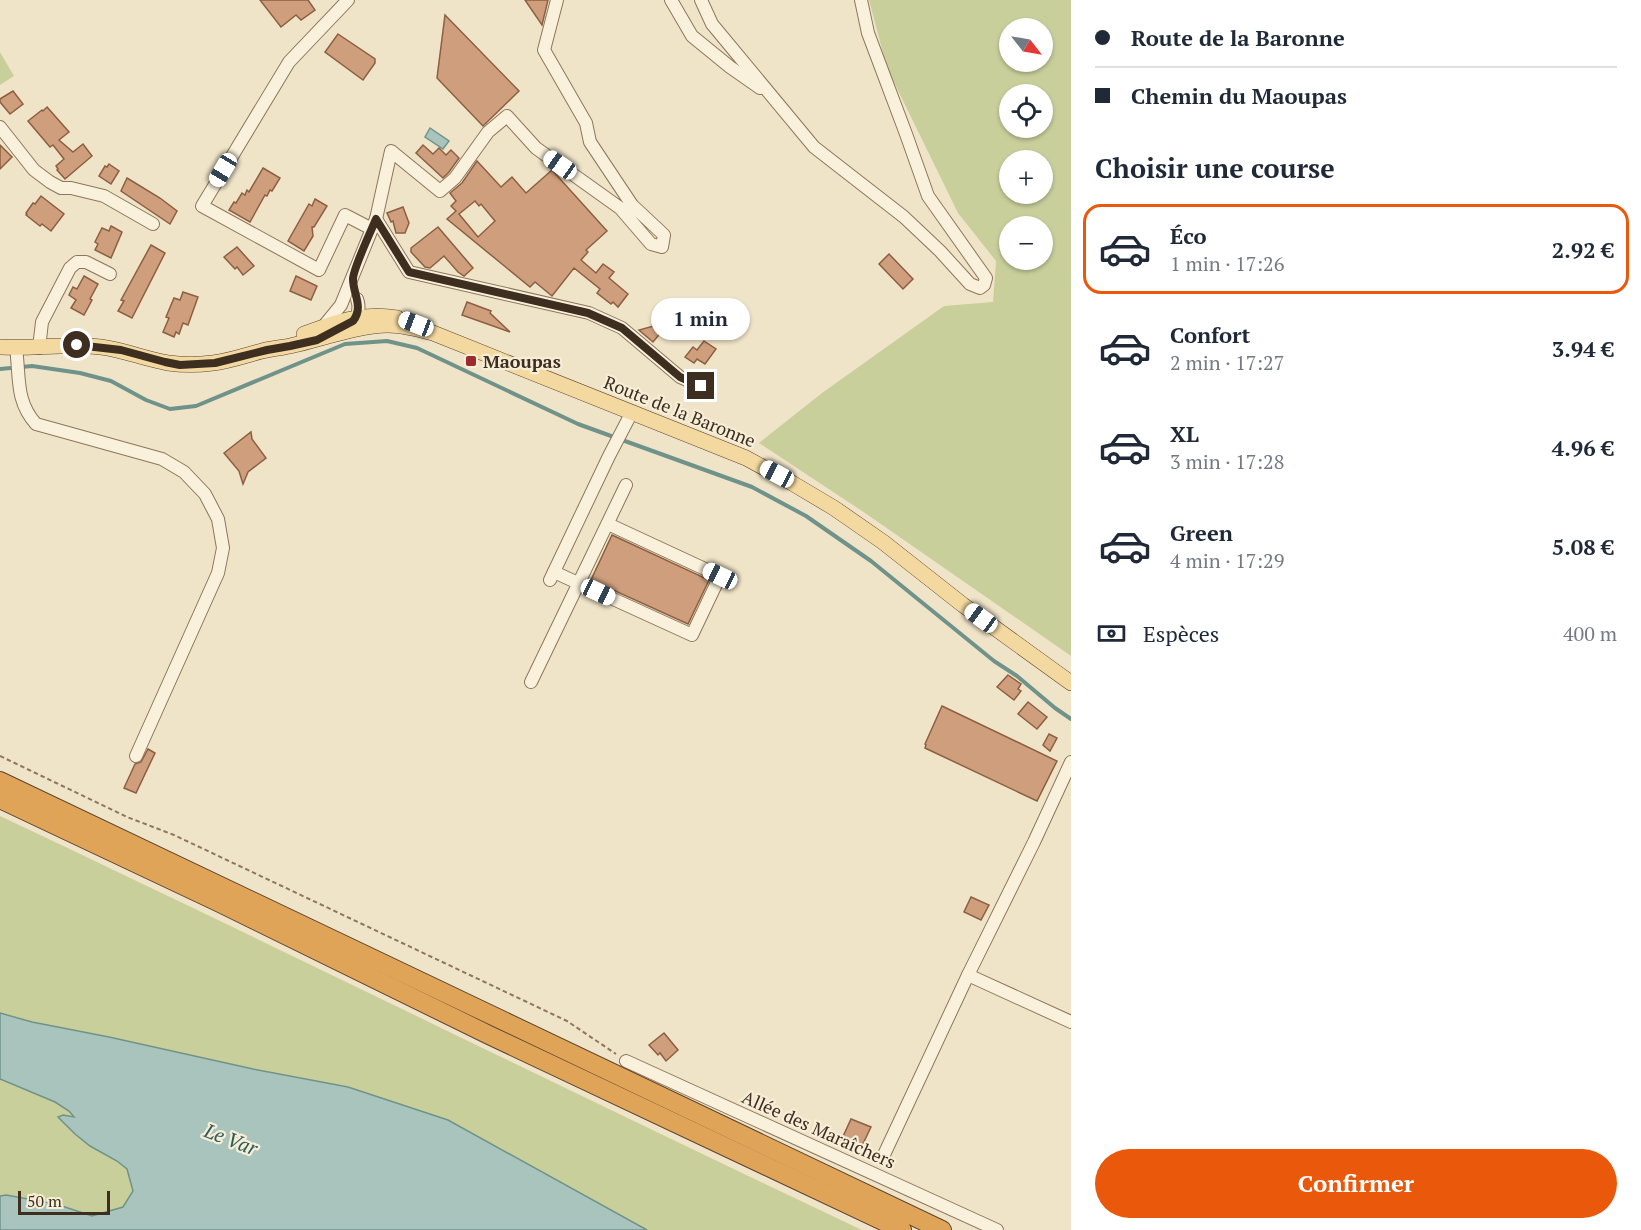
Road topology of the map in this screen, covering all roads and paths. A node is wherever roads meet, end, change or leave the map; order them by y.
1 (348, 0) edge
2 (557, 0) edge
3 (671, 0) edge
4 (701, 0) edge
5 (861, 0) edge
6 (773, 97) junction
7 (0, 127) edge
8 (153, 224) dead end
9 (374, 224) junction
10 (110, 274) dead end
11 (353, 277) junction
12 (357, 298) junction
13 (341, 305) junction
14 (381, 315) junction
15 (357, 321) junction
16 (320, 333) junction
17 (433, 333) junction
18 (0, 347) edge
19 (39, 348) junction
20 (18, 361) junction
21 (701, 386) dead end
22 (632, 412) junction
23 (626, 485) dead end
24 (608, 524) junction
25 (579, 584) junction
26 (531, 682) dead end
27 (1071, 683) edge
28 (0, 756) edge
29 (136, 756) dead end
30 (1071, 762) edge
31 (0, 781) edge
32 (0, 799) edge
33 (968, 975) junction
34 (1071, 1022) edge
35 (626, 1061) joint
36 (882, 1159) dead end
37 (902, 1230) edge
38 (942, 1230) edge
39 (997, 1230) edge

1 - 9 street
2 - 9 street
3 - 6 street
4 - 6 street
5 - 6 street
7 - 8 street
9 - 11 street
9 - 21 street
10 - 19 street
11 - 12 street
11 - 13 street
12 - 14 street
12 - 15 street
13 - 15 street
13 - 16 street
14 - 15 main road, Route de la Baronne
14 - 17 main road, Route de la Baronne
15 - 16 main road, Route de la Baronne
15 - 17 main road, Route de la Baronne
16 - 19 main road, Route de la Baronne
17 - 22 main road, Route de la Baronne
18 - 20 main road, Route de la Baronne
19 - 20 main road, Route de la Baronne
20 - 29 street
22 - 25 street
22 - 27 main road, Route de la Baronne
23 - 24 street
24 - 25 street
24 - 25 street
25 - 26 street
28 - 35 path
30 - 33 street
31 - 38 highway
32 - 37 highway
33 - 34 street
33 - 36 street
35 - 39 street, Allée des Maraîchers

